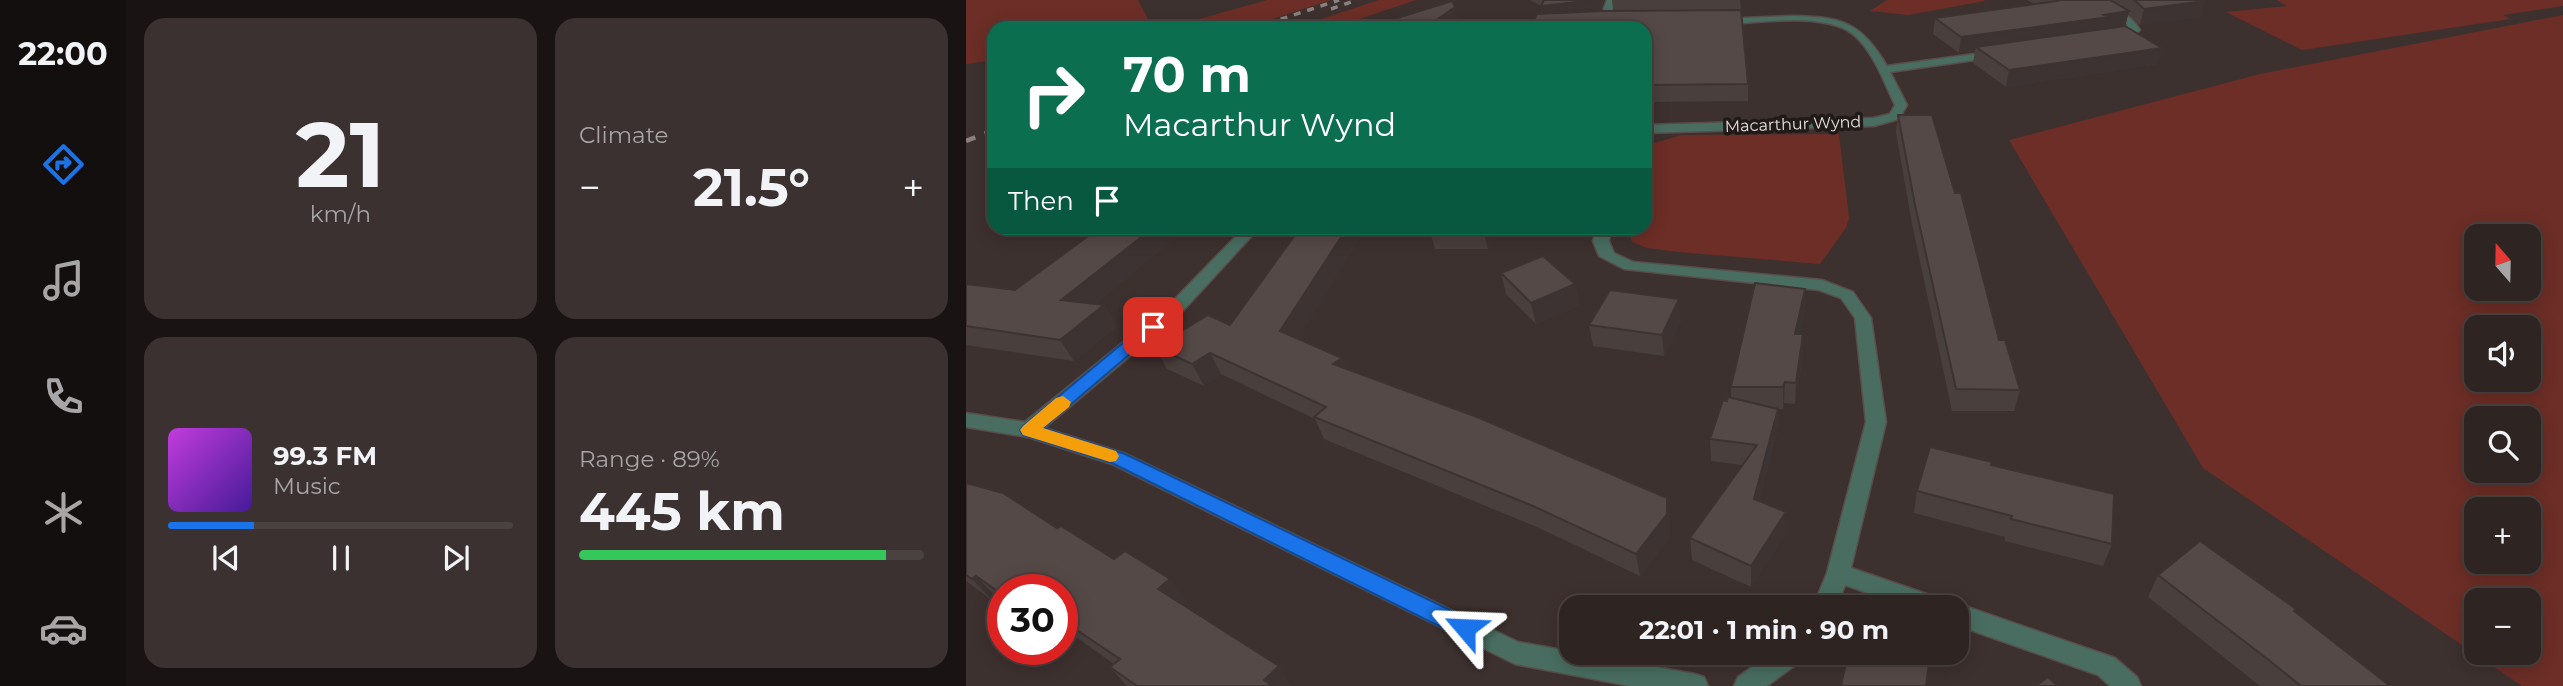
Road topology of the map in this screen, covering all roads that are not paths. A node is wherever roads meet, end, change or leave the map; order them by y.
1 (1612, 0) edge
2 (2091, 0) edge
3 (1610, 21) edge
4 (1702, 22) edge
5 (2098, 39) edge
6 (2003, 53) edge
7 (1882, 70) junction
8 (1652, 129) edge
9 (1245, 235) edge
10 (1602, 235) edge
11 (966, 420) edge
12 (1029, 430) junction
13 (1838, 573) junction
14 (1830, 595) edge
15 (1901, 595) edge
16 (1969, 619) edge
17 (1776, 665) edge
18 (1695, 686) edge
19 (1747, 686) edge
20 (2128, 686) edge

1 - 3 street
2 - 5 street
4 - 7 street, Macarthur Wynd
6 - 7 street
7 - 8 street, Macarthur Wynd
9 - 12 street
10 - 13 street
11 - 12 street
12 - 18 street
13 - 14 street
13 - 15 street
16 - 20 street
17 - 19 street

